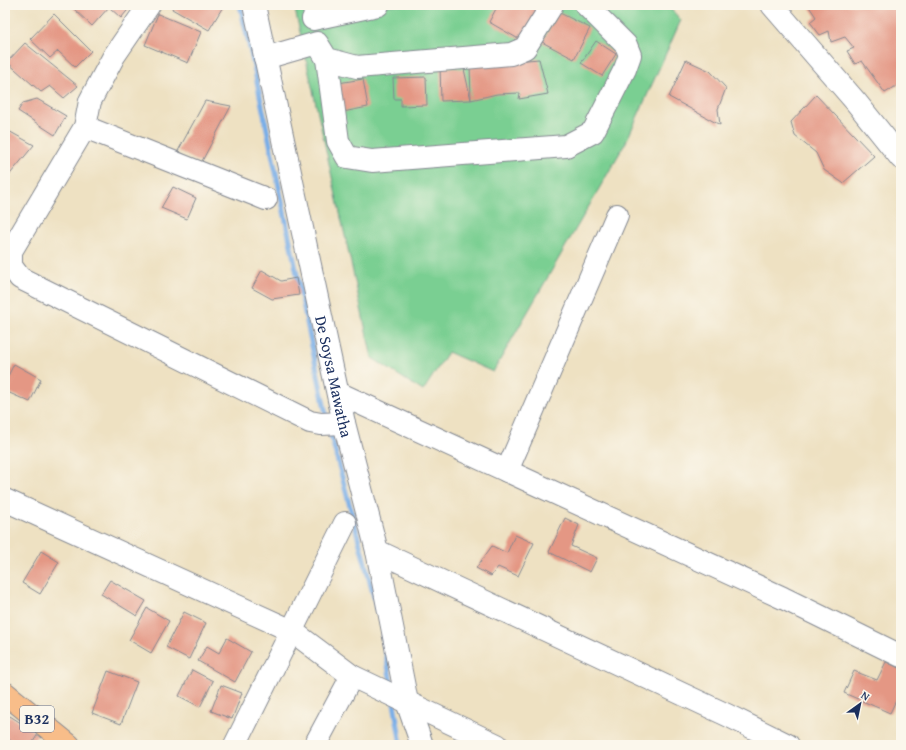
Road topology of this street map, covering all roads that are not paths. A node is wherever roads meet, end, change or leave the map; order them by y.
1 (149, 5) edge
2 (254, 5) edge
3 (378, 5) edge
4 (552, 5) edge
5 (586, 5) edge
6 (772, 5) edge
7 (311, 12) edge
8 (322, 51) junction
9 (265, 58) junction
10 (85, 127) junction
11 (901, 158) edge
12 (266, 199) dead end
13 (617, 215) dead end
14 (338, 393) junction
15 (332, 423) junction
16 (507, 470) junction
17 (5, 500) edge
18 (345, 523) dead end
19 (377, 551) junction
20 (292, 631) junction
21 (901, 656) edge
22 (352, 676) junction
23 (5, 693) edge
24 (396, 697) junction
25 (69, 745) edge
26 (235, 745) edge
27 (315, 745) edge
28 (422, 745) edge
29 (497, 745) edge
30 (788, 745) edge

1 - 10 street
2 - 9 street, De Soysa Mawatha
3 - 7 street
4 - 8 street
5 - 8 street
6 - 11 street
7 - 8 street
8 - 9 street
9 - 14 street, De Soysa Mawatha
10 - 12 street
10 - 15 street
13 - 16 street
14 - 15 street, De Soysa Mawatha
14 - 16 street
15 - 19 street, De Soysa Mawatha
16 - 21 street
17 - 20 street
18 - 20 street
19 - 24 street, De Soysa Mawatha
19 - 30 street
20 - 22 street
20 - 26 street
22 - 24 street
22 - 27 street
23 - 25 main road, B32
24 - 28 street, De Soysa Mawatha
24 - 29 street

